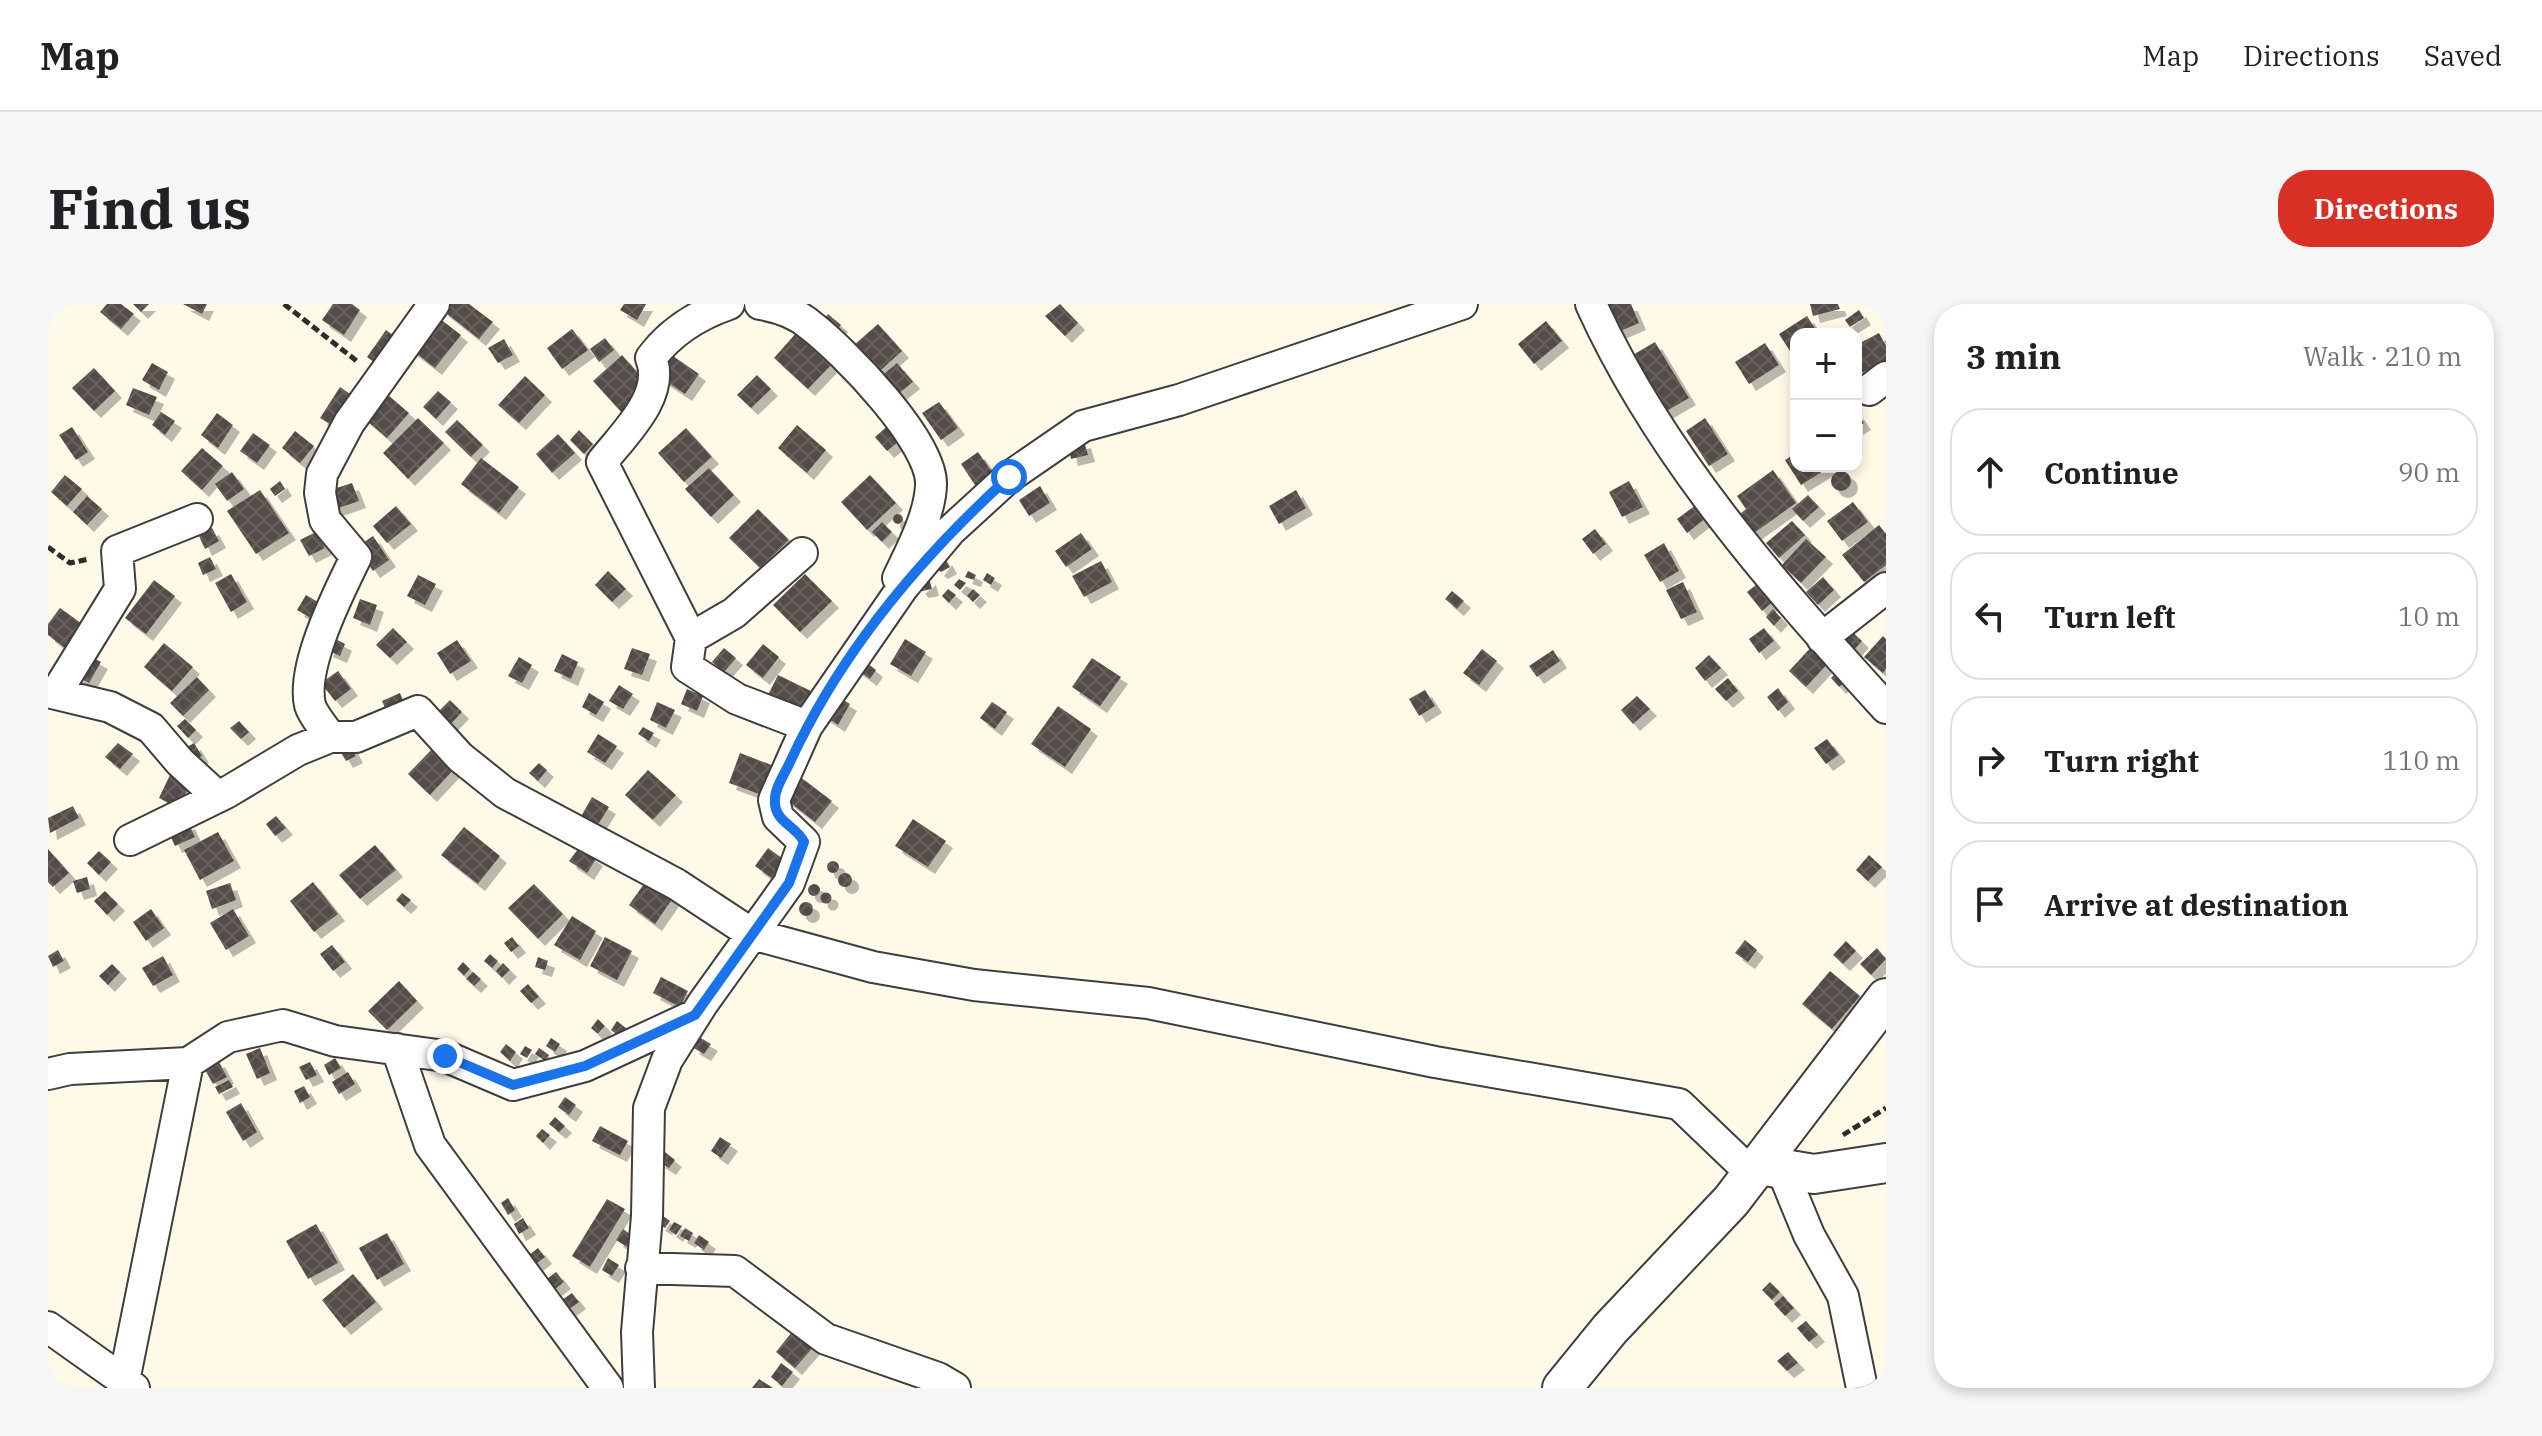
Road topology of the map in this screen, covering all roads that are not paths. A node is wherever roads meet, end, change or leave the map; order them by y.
1 (434, 304) edge
2 (729, 304) edge
3 (760, 304) edge
4 (1462, 304) edge
5 (1591, 304) edge
6 (197, 519) dead end
7 (802, 553) dead end
8 (903, 587) junction
9 (1886, 588) edge
10 (691, 638) junction
11 (1822, 638) junction
12 (52, 692) edge
13 (1886, 708) edge
14 (807, 726) junction
15 (330, 737) junction
16 (217, 796) junction
17 (130, 840) dead end
18 (752, 934) junction
19 (1886, 998) edge
20 (695, 1015) junction
21 (397, 1049) junction
22 (188, 1063) junction
23 (48, 1074) edge
24 (1886, 1163) edge
25 (1765, 1170) junction
26 (641, 1268) junction
27 (48, 1327) edge
28 (129, 1384) edge
29 (608, 1388) edge
30 (639, 1388) edge
31 (955, 1388) edge
32 (1562, 1388) edge
33 (1862, 1388) edge

1 - 15 street
2 - 10 street
3 - 8 street
4 - 8 street
5 - 11 street
6 - 12 street
7 - 10 street
8 - 14 street
9 - 11 street
10 - 14 street
11 - 13 street
12 - 16 street
14 - 18 street
15 - 16 street
15 - 18 street
16 - 17 street
18 - 20 street
18 - 25 street
19 - 25 street
20 - 21 street
20 - 26 street
21 - 22 street
21 - 29 street
22 - 23 street
22 - 28 street
24 - 25 street
25 - 32 street
25 - 33 street
26 - 30 street
26 - 31 street
27 - 28 street

